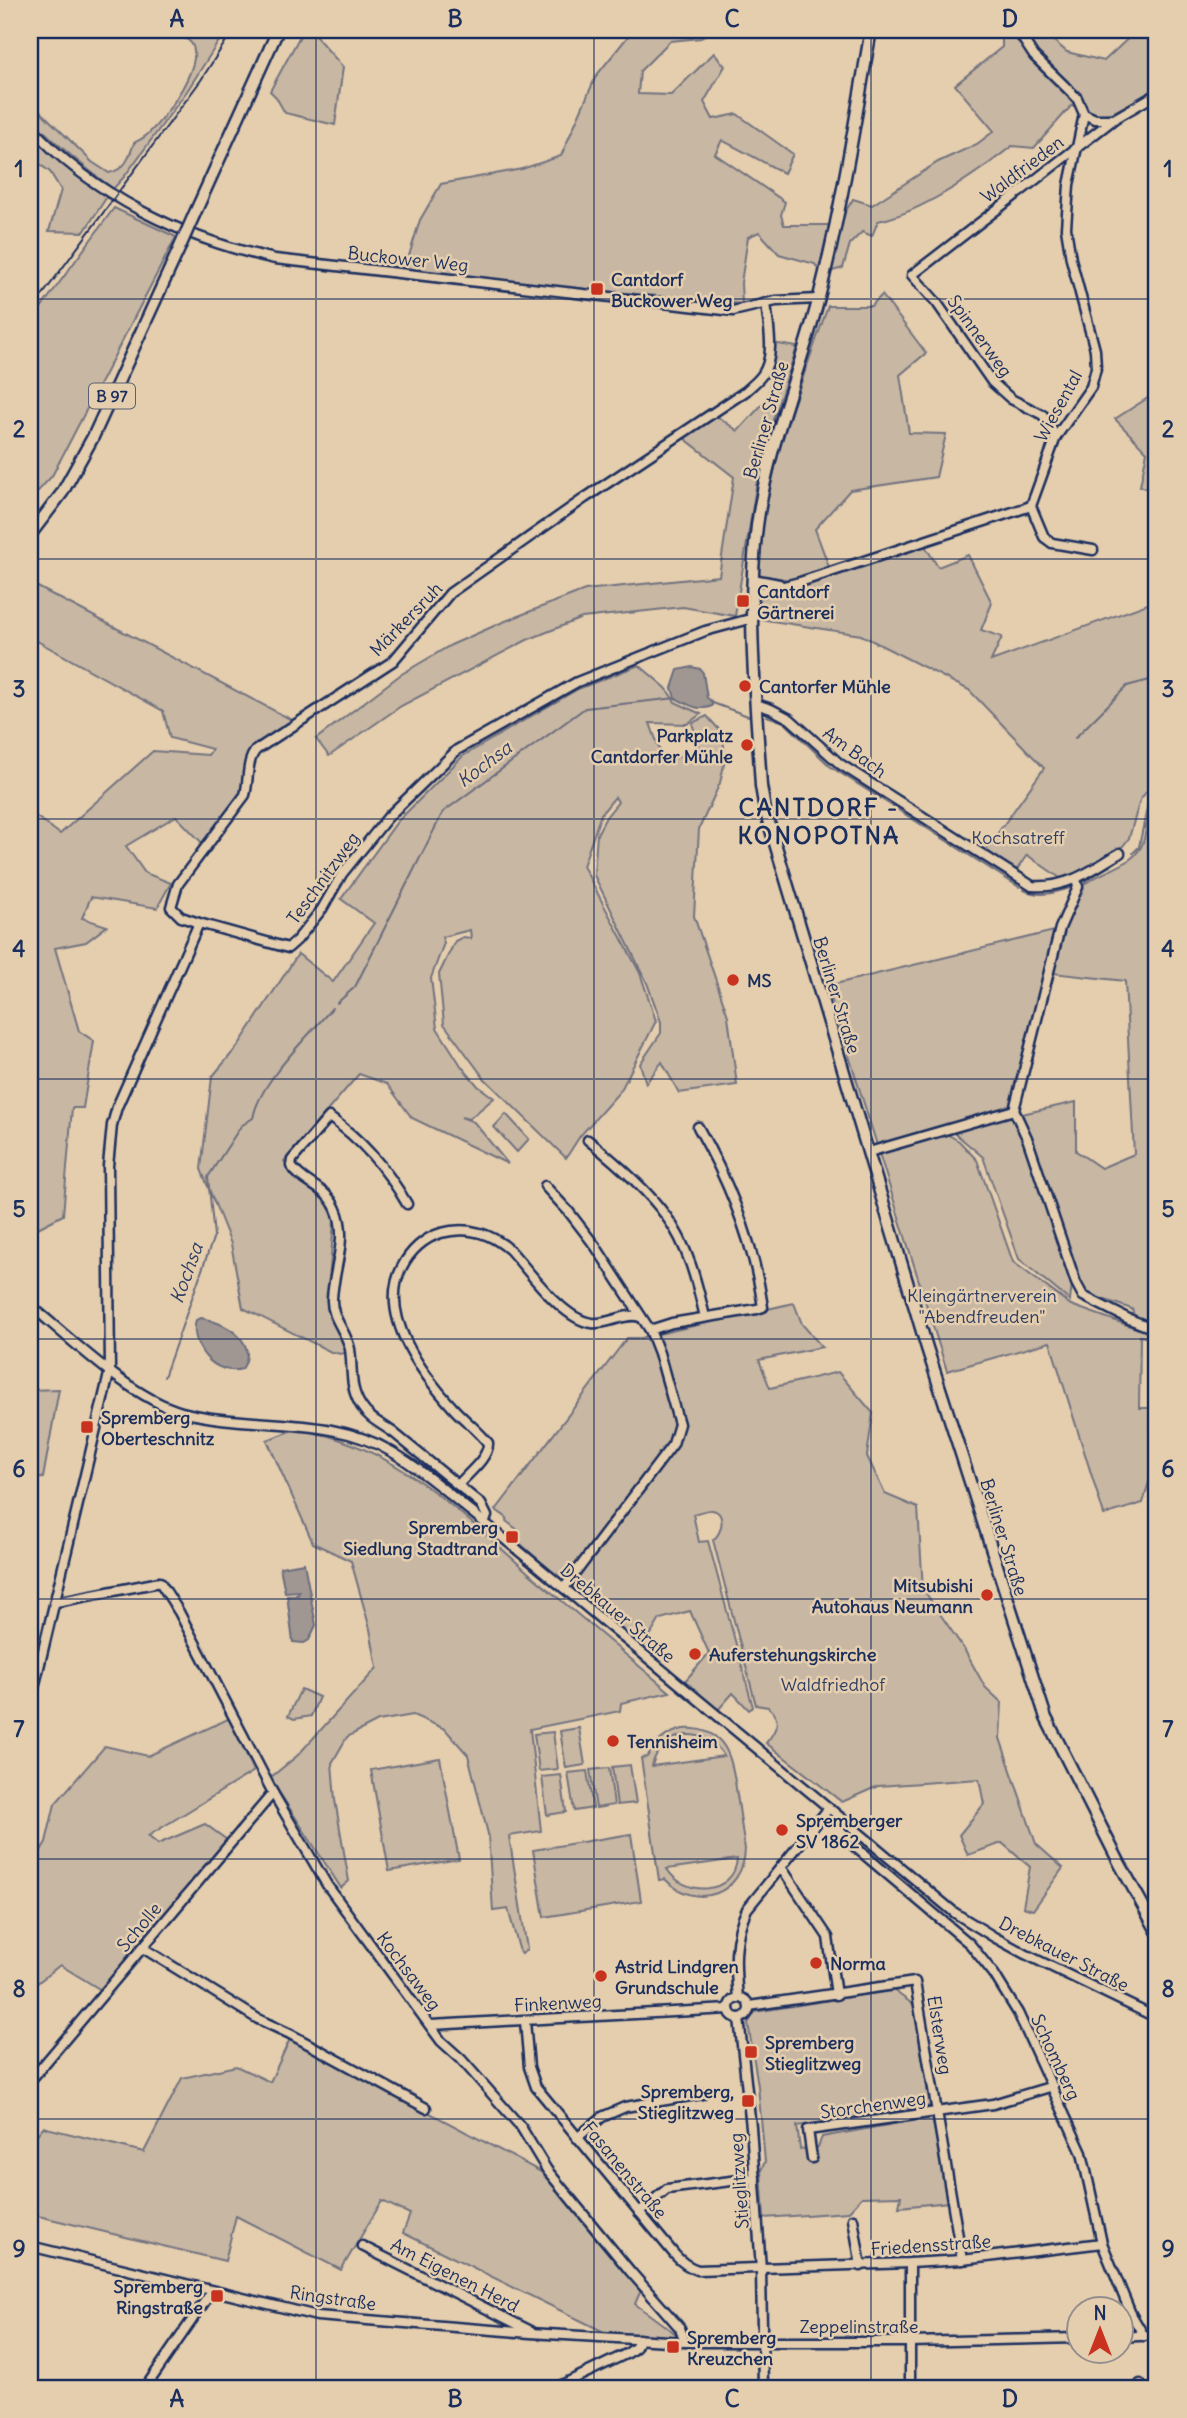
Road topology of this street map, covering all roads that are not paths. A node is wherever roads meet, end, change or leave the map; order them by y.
1 (278, 30) edge
2 (871, 30) edge
3 (1017, 30) edge
4 (1157, 94) edge
5 (1084, 114) junction
6 (1114, 119) junction
7 (30, 126) edge
8 (1078, 146) junction
9 (912, 275) joint
10 (818, 299) junction
11 (766, 303) junction
12 (1056, 437) junction
13 (1031, 506) junction
14 (30, 535) edge
15 (1093, 550) dead end
16 (753, 579) junction
17 (782, 585) junction
18 (753, 594) junction
19 (753, 620) junction
20 (756, 704) junction
21 (1120, 853) dead end
22 (1076, 879) junction
23 (199, 923) junction
24 (1014, 1110) junction
25 (698, 1127) dead end
26 (588, 1140) dead end
27 (869, 1153) junction
28 (545, 1186) dead end
29 (407, 1204) dead end
30 (30, 1305) edge
31 (640, 1317) junction
32 (705, 1317) junction
33 (650, 1330) junction
34 (1157, 1330) edge
35 (110, 1370) junction
36 (458, 1485) junction
37 (484, 1522) junction
38 (564, 1588) junction
39 (56, 1602) junction
40 (30, 1705) edge
41 (273, 1793) junction
42 (829, 1808) junction
43 (854, 1846) dead end
44 (781, 1867) junction
45 (1157, 1931) edge
46 (143, 1948) junction
47 (836, 1995) junction
48 (738, 1998) junction
49 (748, 2006) junction
50 (729, 2009) junction
51 (739, 2018) junction
52 (1157, 2018) edge
53 (525, 2021) junction
54 (430, 2025) junction
55 (30, 2081) edge
56 (1053, 2086) junction
57 (702, 2094) dead end
58 (426, 2108) dead end
59 (937, 2112) junction
60 (577, 2138) junction
61 (812, 2158) dead end
62 (755, 2178) junction
63 (639, 2212) junction
64 (853, 2219) dead end
65 (1102, 2243) junction
66 (30, 2246) edge
67 (362, 2246) dead end
68 (962, 2260) junction
69 (910, 2263) junction
70 (861, 2266) junction
71 (761, 2269) junction
72 (212, 2291) junction
73 (1124, 2296) edge
74 (1134, 2319) edge
75 (534, 2333) junction
76 (1157, 2335) edge
77 (1134, 2336) edge
78 (1144, 2336) junction
79 (1064, 2338) edge
80 (639, 2339) junction
81 (685, 2342) junction
82 (761, 2342) junction
83 (910, 2342) junction
84 (145, 2388) edge
85 (555, 2388) edge
86 (763, 2388) edge
87 (910, 2388) edge

1 - 14 main road, B 97, bridge
2 - 10 main road, Berliner Straße
3 - 5 street
4 - 6 street, Waldfrieden
5 - 6 street
5 - 8 street, Wiesental
6 - 8 street, Waldfrieden
7 - 11 street, Buckower Weg
8 - 9 street, Waldfrieden
8 - 12 street, Wiesental
9 - 12 street, Spinnerweg
10 - 11 street, Buckower Weg
10 - 16 main road, Berliner Straße
11 - 23 street, Märkersruh
12 - 13 street, Wiesental
13 - 15 street
13 - 17 street
16 - 17 street
16 - 18 main road, Berliner Straße
17 - 18 street
18 - 19 main road, Berliner Straße
19 - 20 main road, Berliner Straße
19 - 23 street, Teschnitzweg
20 - 22 street, Am Bach
20 - 27 main road, Berliner Straße
21 - 22 street, Am Bach
22 - 24 street
23 - 35 street
24 - 27 street
24 - 34 street
25 - 32 street
26 - 32 street
27 - 45 main road, Berliner Straße
28 - 31 street
29 - 36 street
30 - 35 street, Drebkauer Straße
31 - 33 street
31 - 36 street
32 - 33 street
33 - 38 street
35 - 37 street, Drebkauer Straße
35 - 39 street
36 - 37 street
37 - 38 street, Drebkauer Straße
38 - 42 street, Drebkauer Straße
39 - 40 street
39 - 41 street, Kochsaweg
41 - 46 street, Scholle
41 - 54 street, Kochsaweg
42 - 44 street
42 - 52 street, Drebkauer Straße
43 - 56 street, Schomberg
44 - 47 street
44 - 48 street
46 - 55 street, Scholle
46 - 58 street
47 - 49 street, Elsterweg
47 - 59 street, Elsterweg
48 - 49 street
48 - 50 street
49 - 51 street
50 - 51 street
50 - 53 street, Finkenweg
51 - 62 street, Stieglitzweg
53 - 54 street, Finkenweg
53 - 60 street, Fasanenstraße
54 - 81 street, Kochsaweg
56 - 59 street, Storchenweg
56 - 65 street, Schomberg
57 - 60 street
59 - 61 street, Storchenweg
59 - 68 street, Elsterweg
60 - 63 street, Fasanenstraße
62 - 63 street
62 - 71 street, Stieglitzweg
63 - 71 street, Fasanenstraße
64 - 70 street
65 - 68 street, Friedensstraße
65 - 73 street, Schomberg
66 - 72 street, Ringstraße
67 - 75 street, Am Eigenen Herd
68 - 69 street, Friedensstraße
69 - 70 street, Friedensstraße
69 - 83 street
70 - 71 street, Friedensstraße
71 - 82 street, Stieglitzweg
72 - 75 street, Ringstraße
72 - 84 street
74 - 78 street, Schomberg
75 - 80 street, Ringstraße
76 - 78 street
77 - 78 street
79 - 83 street, Zeppelinstraße
80 - 81 street, Zeppelinstraße
80 - 85 street
81 - 82 street, Zeppelinstraße
82 - 83 street, Zeppelinstraße
82 - 86 street, Stieglitzweg
83 - 87 street

